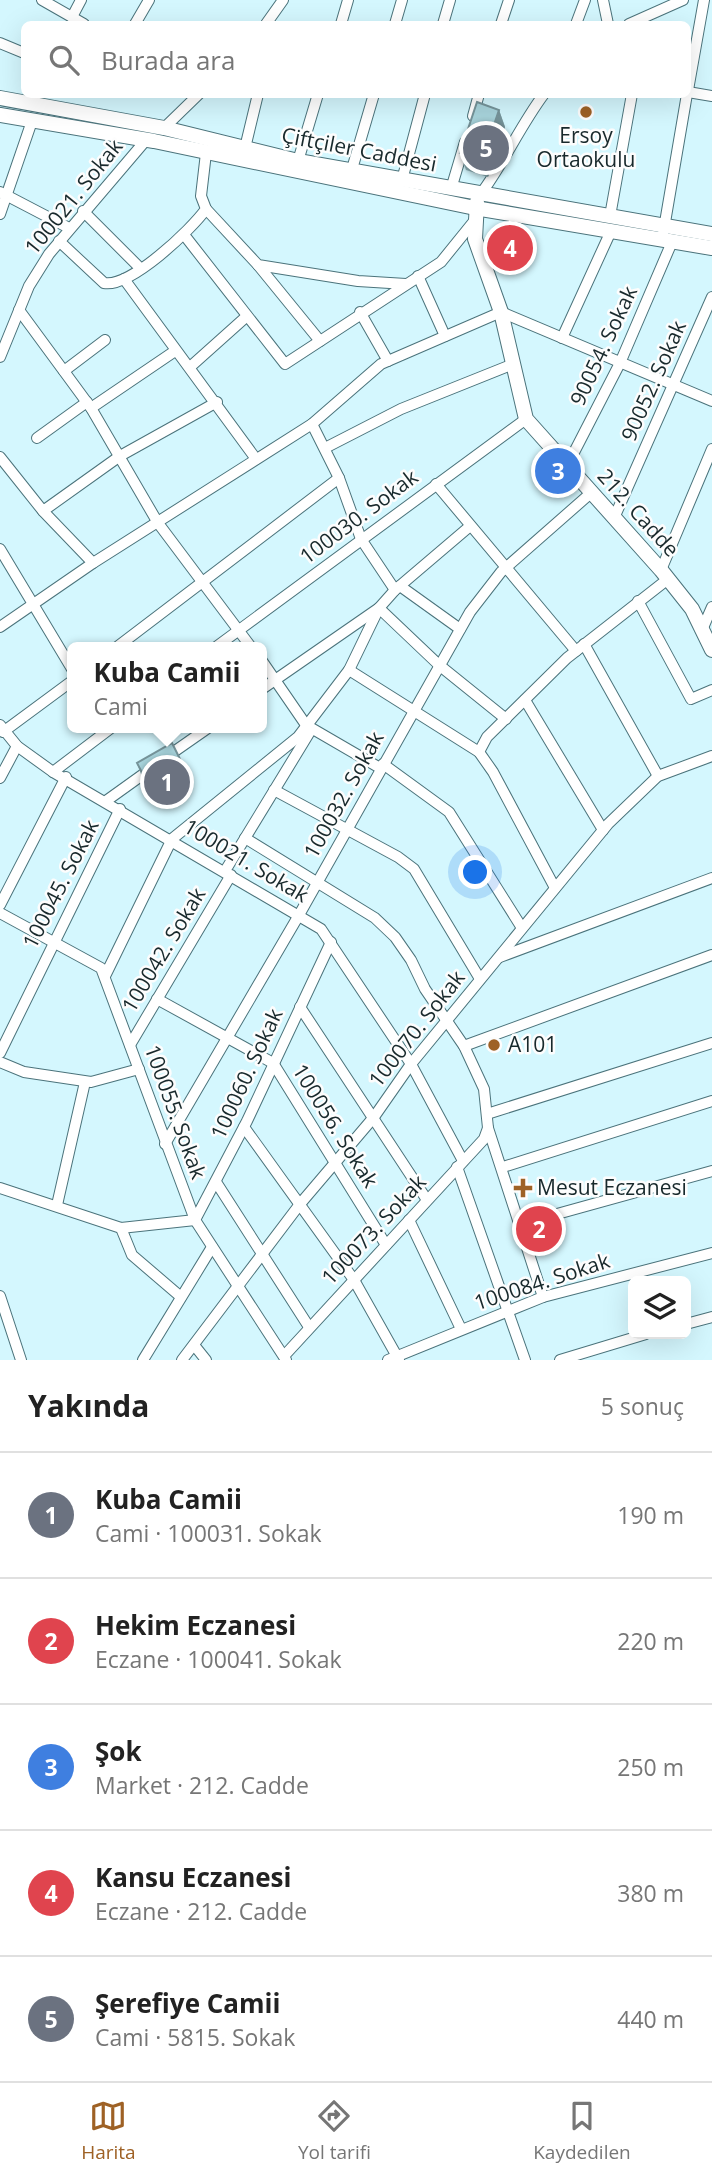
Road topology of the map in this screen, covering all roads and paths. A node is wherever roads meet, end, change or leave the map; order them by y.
1 (42, 0) edge
2 (82, 0) edge
3 (149, 0) edge
4 (283, 0) edge
5 (348, 0) edge
6 (402, 0) edge
7 (450, 0) edge
8 (509, 0) edge
9 (585, 0) edge
10 (603, 0) edge
11 (683, 0) edge
12 (704, 0) edge
13 (72, 18) junction
14 (78, 21) edge
15 (137, 21) edge
16 (268, 21) edge
17 (278, 21) edge
18 (342, 21) edge
19 (396, 21) edge
20 (444, 21) edge
21 (502, 21) edge
22 (577, 21) edge
23 (607, 21) edge
24 (645, 21) edge
25 (0, 43) edge
26 (21, 52) edge
27 (691, 70) edge
28 (691, 93) edge
29 (712, 96) edge
30 (0, 98) edge
31 (195, 98) edge
32 (257, 98) edge
33 (317, 98) edge
34 (373, 98) edge
35 (424, 98) edge
36 (478, 98) edge
37 (541, 98) edge
38 (631, 98) edge
39 (686, 98) edge
40 (0, 115) edge
41 (32, 121) junction
42 (164, 128) junction
43 (146, 140) junction
44 (244, 148) junction
45 (205, 153) junction
46 (298, 161) junction
47 (352, 169) junction
48 (402, 180) junction
49 (451, 189) junction
50 (3, 194) edge
51 (476, 208) junction
52 (206, 209) junction
53 (83, 211) junction
54 (0, 214) edge
55 (611, 224) junction
56 (69, 228) junction
57 (712, 234) edge
58 (185, 236) junction
59 (666, 236) junction
60 (59, 241) junction
61 (712, 248) edge
62 (258, 265) junction
63 (140, 268) junction
64 (418, 276) junction
65 (124, 279) junction
66 (406, 284) junction
67 (712, 297) edge
68 (19, 310) junction
69 (360, 312) junction
70 (501, 312) junction
71 (247, 316) junction
72 (445, 336) junction
73 (562, 338) junction
74 (105, 340) dead end
75 (320, 341) junction
76 (176, 351) junction
77 (0, 356) edge
78 (388, 361) junction
79 (620, 363) junction
80 (512, 366) junction
81 (190, 367) junction
82 (64, 371) junction
83 (674, 386) junction
84 (712, 401) edge
85 (217, 402) junction
86 (89, 405) junction
87 (526, 419) junction
88 (312, 424) junction
89 (37, 438) dead end
90 (325, 447) junction
91 (712, 449) edge
92 (120, 456) junction
93 (0, 457) edge
94 (256, 459) junction
95 (568, 466) junction
96 (340, 478) junction
97 (436, 484) junction
98 (592, 492) junction
99 (43, 512) junction
100 (614, 518) junction
101 (158, 523) junction
102 (470, 527) junction
103 (362, 540) junction
104 (0, 549) edge
105 (93, 563) junction
106 (505, 568) junction
107 (664, 574) junction
108 (201, 581) junction
109 (397, 588) junction
110 (638, 601) junction
111 (33, 605) junction
112 (712, 607) edge
113 (379, 608) junction
114 (0, 627) edge
115 (460, 629) junction
116 (702, 630) junction
117 (238, 631) junction
118 (123, 642) edge
119 (223, 642) edge
120 (247, 642) edge
121 (580, 648) junction
122 (712, 650) edge
123 (67, 660) edge
124 (439, 665) junction
125 (267, 669) edge
126 (349, 670) junction
127 (275, 679) junction
128 (67, 684) edge
129 (267, 685) edge
130 (712, 690) edge
131 (524, 700) junction
132 (413, 711) junction
133 (506, 719) junction
134 (309, 727) junction
135 (2, 729) edge
136 (104, 733) edge
137 (201, 733) edge
138 (17, 746) junction
139 (478, 752) junction
140 (712, 756) edge
141 (381, 766) junction
142 (53, 772) junction
143 (658, 776) junction
144 (66, 777) junction
145 (0, 778) edge
146 (274, 790) junction
147 (106, 801) junction
148 (120, 809) junction
149 (603, 830) junction
150 (346, 831) junction
151 (245, 838) junction
152 (172, 839) junction
153 (228, 873) junction
154 (712, 878) edge
155 (317, 882) junction
156 (555, 888) junction
157 (0, 905) edge
158 (0, 913) edge
159 (299, 915) junction
160 (522, 928) junction
161 (331, 942) junction
162 (52, 944) junction
163 (712, 955) edge
164 (498, 958) junction
165 (105, 976) junction
166 (480, 979) junction
167 (157, 999) junction
168 (300, 1007) junction
169 (446, 1021) junction
170 (225, 1038) junction
171 (712, 1043) edge
172 (130, 1045) junction
173 (464, 1046) junction
174 (0, 1052) edge
175 (0, 1062) edge
176 (273, 1063) junction
177 (411, 1064) junction
178 (139, 1069) junction
179 (85, 1082) junction
180 (712, 1101) edge
181 (487, 1114) junction
182 (374, 1117) junction
183 (244, 1127) junction
184 (488, 1128) junction
185 (165, 1144) junction
186 (337, 1163) junction
187 (460, 1164) junction
188 (503, 1167) junction
189 (712, 1171) edge
190 (216, 1182) junction
191 (0, 1188) edge
192 (427, 1200) junction
193 (300, 1204) junction
194 (57, 1205) junction
195 (195, 1220) junction
196 (409, 1220) junction
197 (521, 1224) junction
198 (121, 1228) junction
199 (386, 1245) junction
200 (212, 1247) junction
201 (712, 1253) edge
202 (261, 1255) junction
203 (354, 1280) junction
204 (238, 1286) junction
205 (0, 1296) edge
206 (181, 1297) junction
207 (543, 1297) junction
208 (506, 1310) junction
209 (712, 1317) edge
210 (691, 1323) edge
211 (309, 1327) junction
212 (461, 1329) junction
213 (629, 1339) edge
214 (194, 1345) junction
215 (285, 1358) edge
216 (395, 1359) edge
217 (22, 1360) edge
218 (143, 1360) edge
219 (182, 1360) edge
220 (206, 1360) edge
221 (525, 1360) edge
222 (560, 1360) edge

1 - 13 street
2 - 13 street
3 - 15 street
4 - 16 street
4 - 17 street
5 - 18 street
6 - 19 street
7 - 20 street
8 - 21 street
9 - 22 street
10 - 23 street
11 - 24 street
12 - 27 street, 90054. Sokak
13 - 14 street
25 - 26 street
28 - 29 street
30 - 42 street, Çiftçiler Caddesi
31 - 42 street
32 - 44 street
33 - 46 street
34 - 47 street
35 - 48 street
36 - 49 street
37 - 51 street
38 - 55 street
39 - 59 street, 90054. Sokak
40 - 41 street, Çiftçiler Caddesi
41 - 43 street, Çiftçiler Caddesi
41 - 50 street
42 - 44 street, Çiftçiler Caddesi
43 - 45 street, Çiftçiler Caddesi
43 - 53 street, 100021. Sokak
44 - 46 street, Çiftçiler Caddesi
45 - 51 street, Çiftçiler Caddesi
45 - 52 street
46 - 47 street, Çiftçiler Caddesi
47 - 48 street, Çiftçiler Caddesi
48 - 49 street, Çiftçiler Caddesi
49 - 51 street, Çiftçiler Caddesi
50 - 54 street
50 - 56 street
51 - 55 street, Çiftçiler Caddesi
51 - 64 street
51 - 70 street, 212. Cadde
52 - 58 street
52 - 62 street
53 - 56 street, 100021. Sokak
53 - 63 street
55 - 59 street, Çiftçiler Caddesi
55 - 73 street
56 - 60 street, 100021. Sokak
57 - 59 street, Çiftçiler Caddesi
58 - 63 street
58 - 71 street
59 - 61 street, Çiftçiler Caddesi
59 - 79 street, 90054. Sokak
60 - 65 street
60 - 68 street, 100021. Sokak
62 - 66 street
62 - 75 street
63 - 65 street
64 - 66 street
64 - 72 street
65 - 76 street
66 - 69 street
67 - 83 street, 90052. Sokak
68 - 77 street, 100021. Sokak
68 - 82 street
69 - 75 street
69 - 78 street
70 - 72 street
70 - 73 street
70 - 80 street, 212. Cadde
71 - 75 street
71 - 81 street
72 - 78 street
73 - 79 street
74 - 82 street
76 - 81 street
76 - 86 street
78 - 88 street
79 - 83 street
79 - 95 street, 90054. Sokak
80 - 87 street, 212. Cadde
80 - 90 street
81 - 85 street
82 - 86 street
83 - 84 street
83 - 100 street, 90052. Sokak
85 - 92 street
85 - 94 street
86 - 89 street
86 - 92 street
87 - 95 street, 212. Cadde
87 - 97 street, 100030. Sokak
88 - 90 street
88 - 94 street
90 - 96 street
91 - 107 street
92 - 99 street
92 - 101 street
93 - 99 street
94 - 101 street
95 - 98 street, 212. Cadde
96 - 103 street
96 - 108 street
97 - 102 street
97 - 103 street, 100030. Sokak
98 - 100 street, 212. Cadde
98 - 106 street, 100032. Sokak
99 - 105 street
100 - 107 street, 212. Cadde
101 - 105 street
101 - 108 street
102 - 106 street
102 - 109 street
103 - 109 street
103 - 117 street, 100030. Sokak
104 - 111 street
105 - 111 street
106 - 115 street, 100032. Sokak
106 - 121 street
107 - 110 street
107 - 116 street, 212. Cadde
108 - 117 street
108 - 118 street
109 - 113 street
109 - 115 street
110 - 121 street
110 - 130 street
111 - 114 street
111 - 123 street
112 - 116 street
113 - 124 street
113 - 126 street
113 - 127 street
115 - 124 street, 100032. Sokak
116 - 122 street, 212. Cadde
117 - 119 street, 100030. Sokak
117 - 120 street
121 - 131 street
121 - 143 street
124 - 132 street, 100032. Sokak
124 - 133 street
125 - 127 street
126 - 132 street
126 - 134 street
127 - 129 street
127 - 134 street
128 - 135 street
131 - 133 street
131 - 149 street
132 - 139 street
132 - 141 street, 100032. Sokak
133 - 139 street
134 - 141 street
134 - 146 street, 100042. Sokak
134 - 152 street
135 - 138 street, 100021. Sokak
136 - 142 street
137 - 147 street
138 - 142 street, 100021. Sokak
138 - 145 street
139 - 156 street
140 - 143 street, 100070. Sokak
141 - 150 street, 100032. Sokak
141 - 160 street
142 - 144 street, 100021. Sokak
143 - 149 street, 100070. Sokak
144 - 147 street, 100021. Sokak
144 - 157 street
146 - 150 street
146 - 151 street, 100042. Sokak
147 - 148 street, 100021. Sokak
148 - 152 street, 100021. Sokak
148 - 162 street, 100045. Sokak
149 - 156 street, 100070. Sokak
150 - 155 street, 100032. Sokak
150 - 166 street
151 - 153 street, 100042. Sokak
151 - 155 street
152 - 153 street, 100021. Sokak
152 - 165 street
153 - 159 street, 100021. Sokak
153 - 167 street, 100042. Sokak
154 - 164 street
155 - 159 street, 100032. Sokak
155 - 169 street
156 - 160 street, 100070. Sokak
158 - 162 street
159 - 161 street, 100021. Sokak
159 - 170 street, 100032. Sokak
160 - 164 street, 100070. Sokak
161 - 168 street, 100060. Sokak
161 - 177 street, 100021. Sokak
162 - 165 street
162 - 174 street, 100045. Sokak
163 - 173 street
164 - 166 street, 100070. Sokak
165 - 172 street, 100055. Sokak
166 - 169 street, 100070. Sokak
167 - 170 street
167 - 172 street, 100042. Sokak
168 - 176 street, 100060. Sokak
168 - 182 street
169 - 173 street
169 - 177 street, 100070. Sokak
170 - 176 street
170 - 185 street, 100032. Sokak
171 - 181 street
172 - 178 street, 100055. Sokak
173 - 181 street
175 - 179 street
176 - 183 street, 100060. Sokak
176 - 186 street, 100056. Sokak
177 - 182 street, 100070. Sokak
177 - 187 street, 100021. Sokak
178 - 179 street
178 - 185 street, 100055. Sokak
179 - 194 street
180 - 188 street
181 - 184 street
182 - 186 street, 100070. Sokak
182 - 192 street
183 - 190 street, 100060. Sokak
183 - 193 street
184 - 187 street, 100073. Sokak
184 - 188 street
185 - 195 street, 100055. Sokak
186 - 193 street, 100070. Sokak
186 - 199 street, 100056. Sokak
187 - 192 street, 100073. Sokak
187 - 208 street, 100021. Sokak
188 - 197 street
189 - 197 street
190 - 195 street, 100060. Sokak
190 - 202 street
191 - 194 street
192 - 196 street, 100073. Sokak
193 - 202 street, 100070. Sokak
193 - 203 street
194 - 198 street
195 - 198 street
195 - 200 street, 100055. Sokak
196 - 199 street, 100073. Sokak
196 - 212 street
197 - 207 street
198 - 206 street
199 - 203 street, 100073. Sokak
200 - 204 street, 100055. Sokak
200 - 206 street
201 - 207 street, 100084. Sokak
202 - 204 street, 100070. Sokak
202 - 211 street
203 - 211 street, 100073. Sokak
203 - 216 street
204 - 214 street, 100070. Sokak
204 - 215 street, 100055. Sokak
205 - 217 street
206 - 218 street
207 - 208 street, 100084. Sokak
208 - 212 street, 100084. Sokak
208 - 221 street, 100021. Sokak
209 - 210 street
211 - 215 street, 100073. Sokak
212 - 216 street, 100084. Sokak
213 - 222 street
214 - 219 street, 100070. Sokak
214 - 220 street

